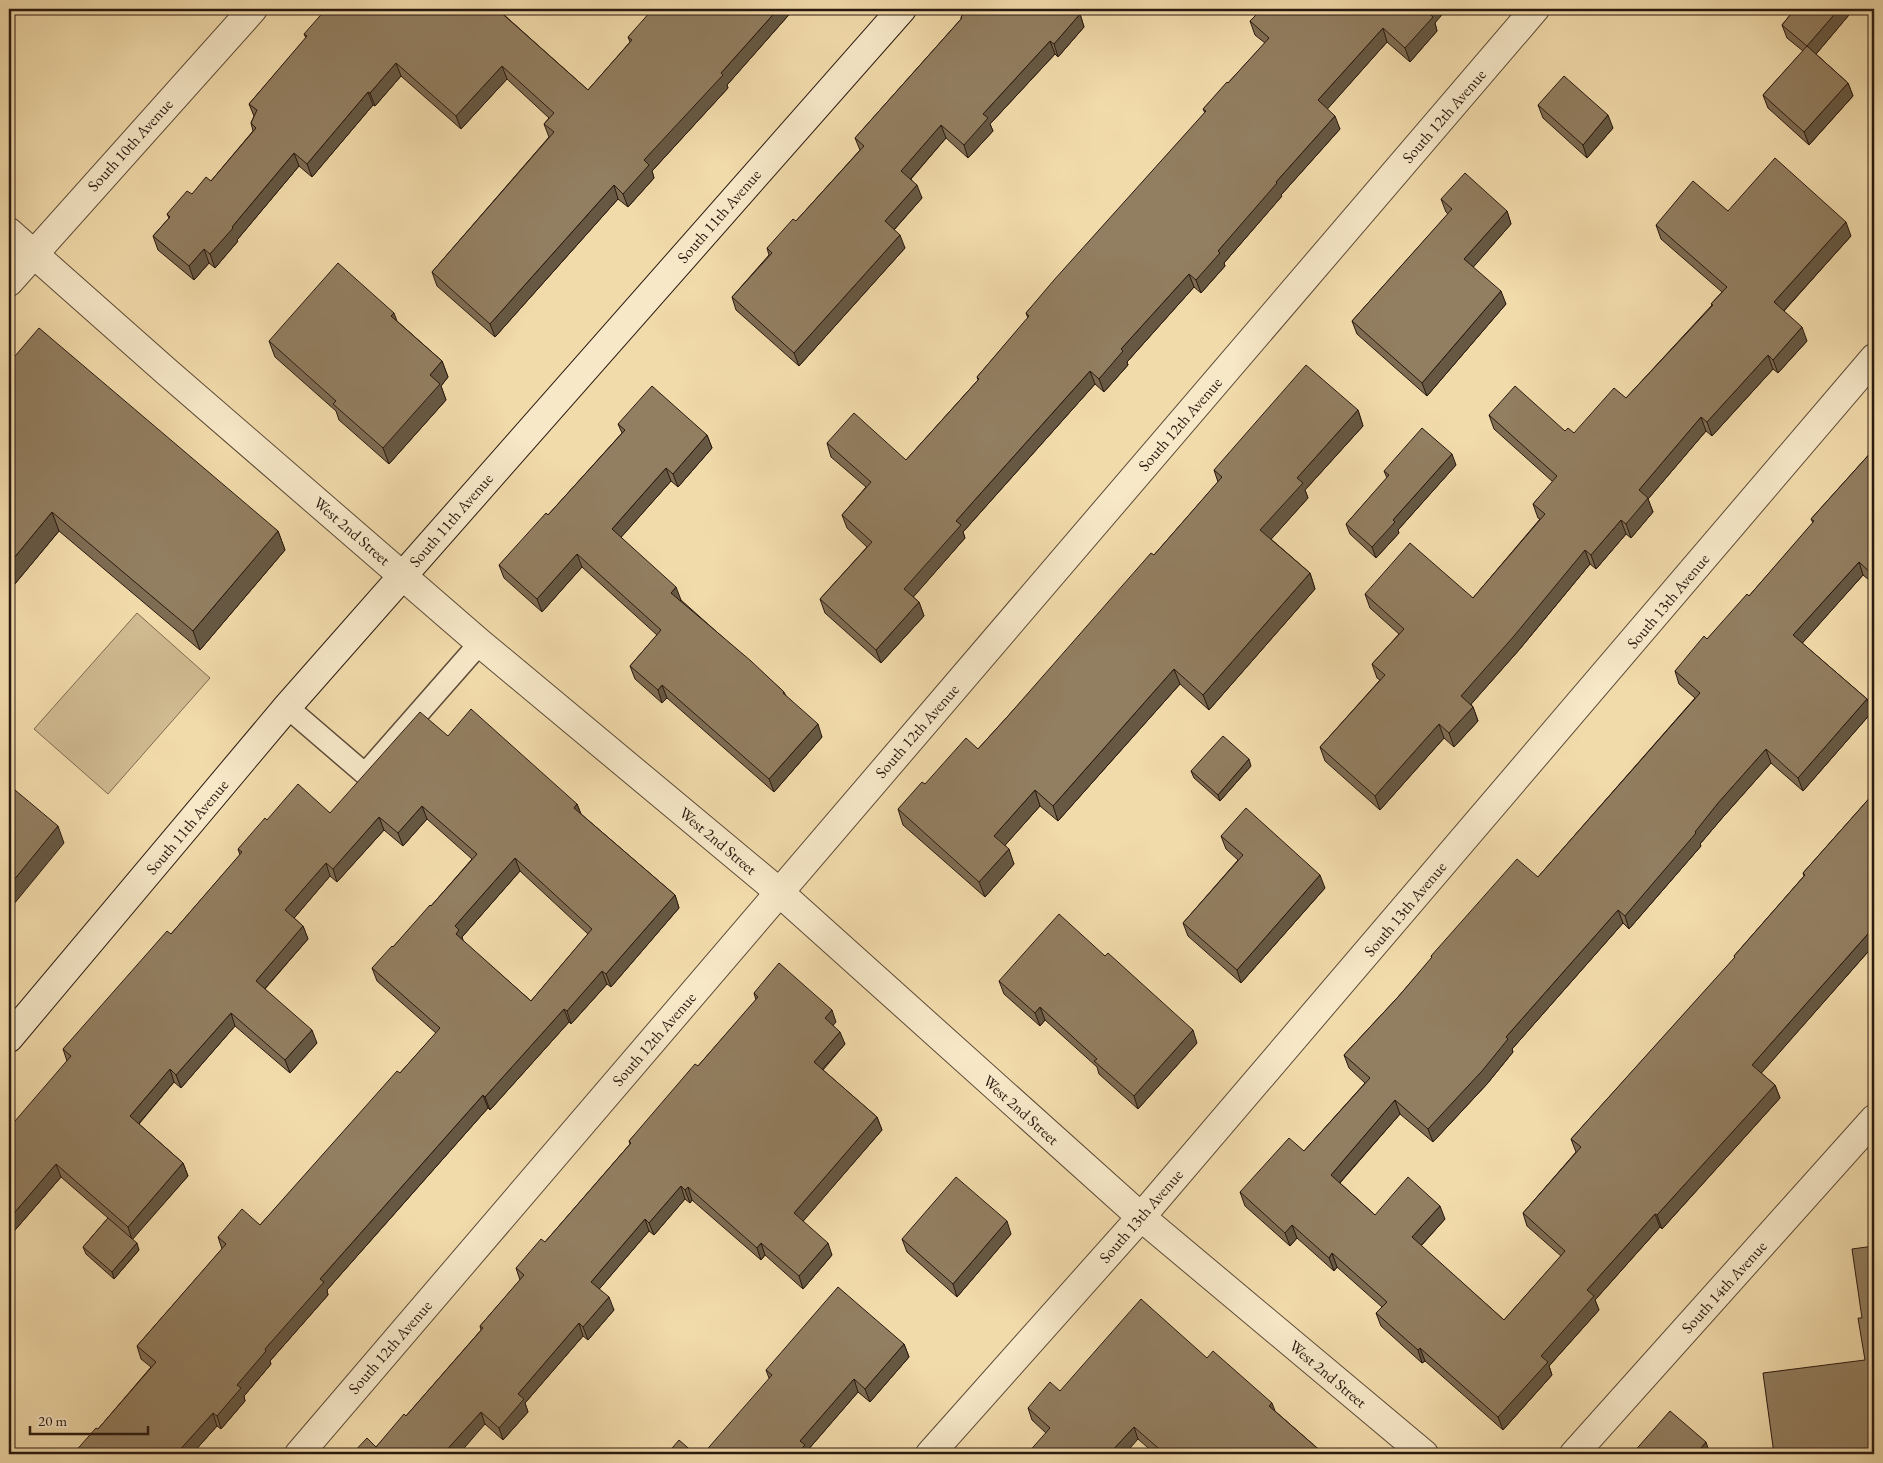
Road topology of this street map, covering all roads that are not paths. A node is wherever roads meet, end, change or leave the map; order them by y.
1 (252, 9) edge
2 (902, 9) edge
3 (1536, 9) edge
4 (9, 232) edge
5 (34, 253) junction
6 (9, 282) edge
7 (1874, 358) edge
8 (403, 575) junction
9 (480, 643) junction
10 (288, 707) junction
11 (779, 892) junction
12 (9, 1038) edge
13 (1874, 1119) edge
14 (1141, 1218) junction
15 (299, 1454) edge
16 (930, 1454) edge
17 (1424, 1454) edge
18 (1574, 1454) edge

1 - 5 street, South 10th Avenue
2 - 8 street, South 11th Avenue
3 - 11 street, South 12th Avenue
4 - 5 street, West 2nd Street
5 - 6 street, South 10th Avenue
5 - 8 street, West 2nd Street
7 - 14 street, South 13th Avenue
8 - 9 street, West 2nd Street
8 - 10 street, South 11th Avenue
9 - 10 lane
9 - 11 street, West 2nd Street
10 - 12 street, South 11th Avenue
11 - 14 street, West 2nd Street
11 - 15 street, South 12th Avenue
13 - 18 street, South 14th Avenue
14 - 16 street, South 13th Avenue
14 - 17 street, West 2nd Street

